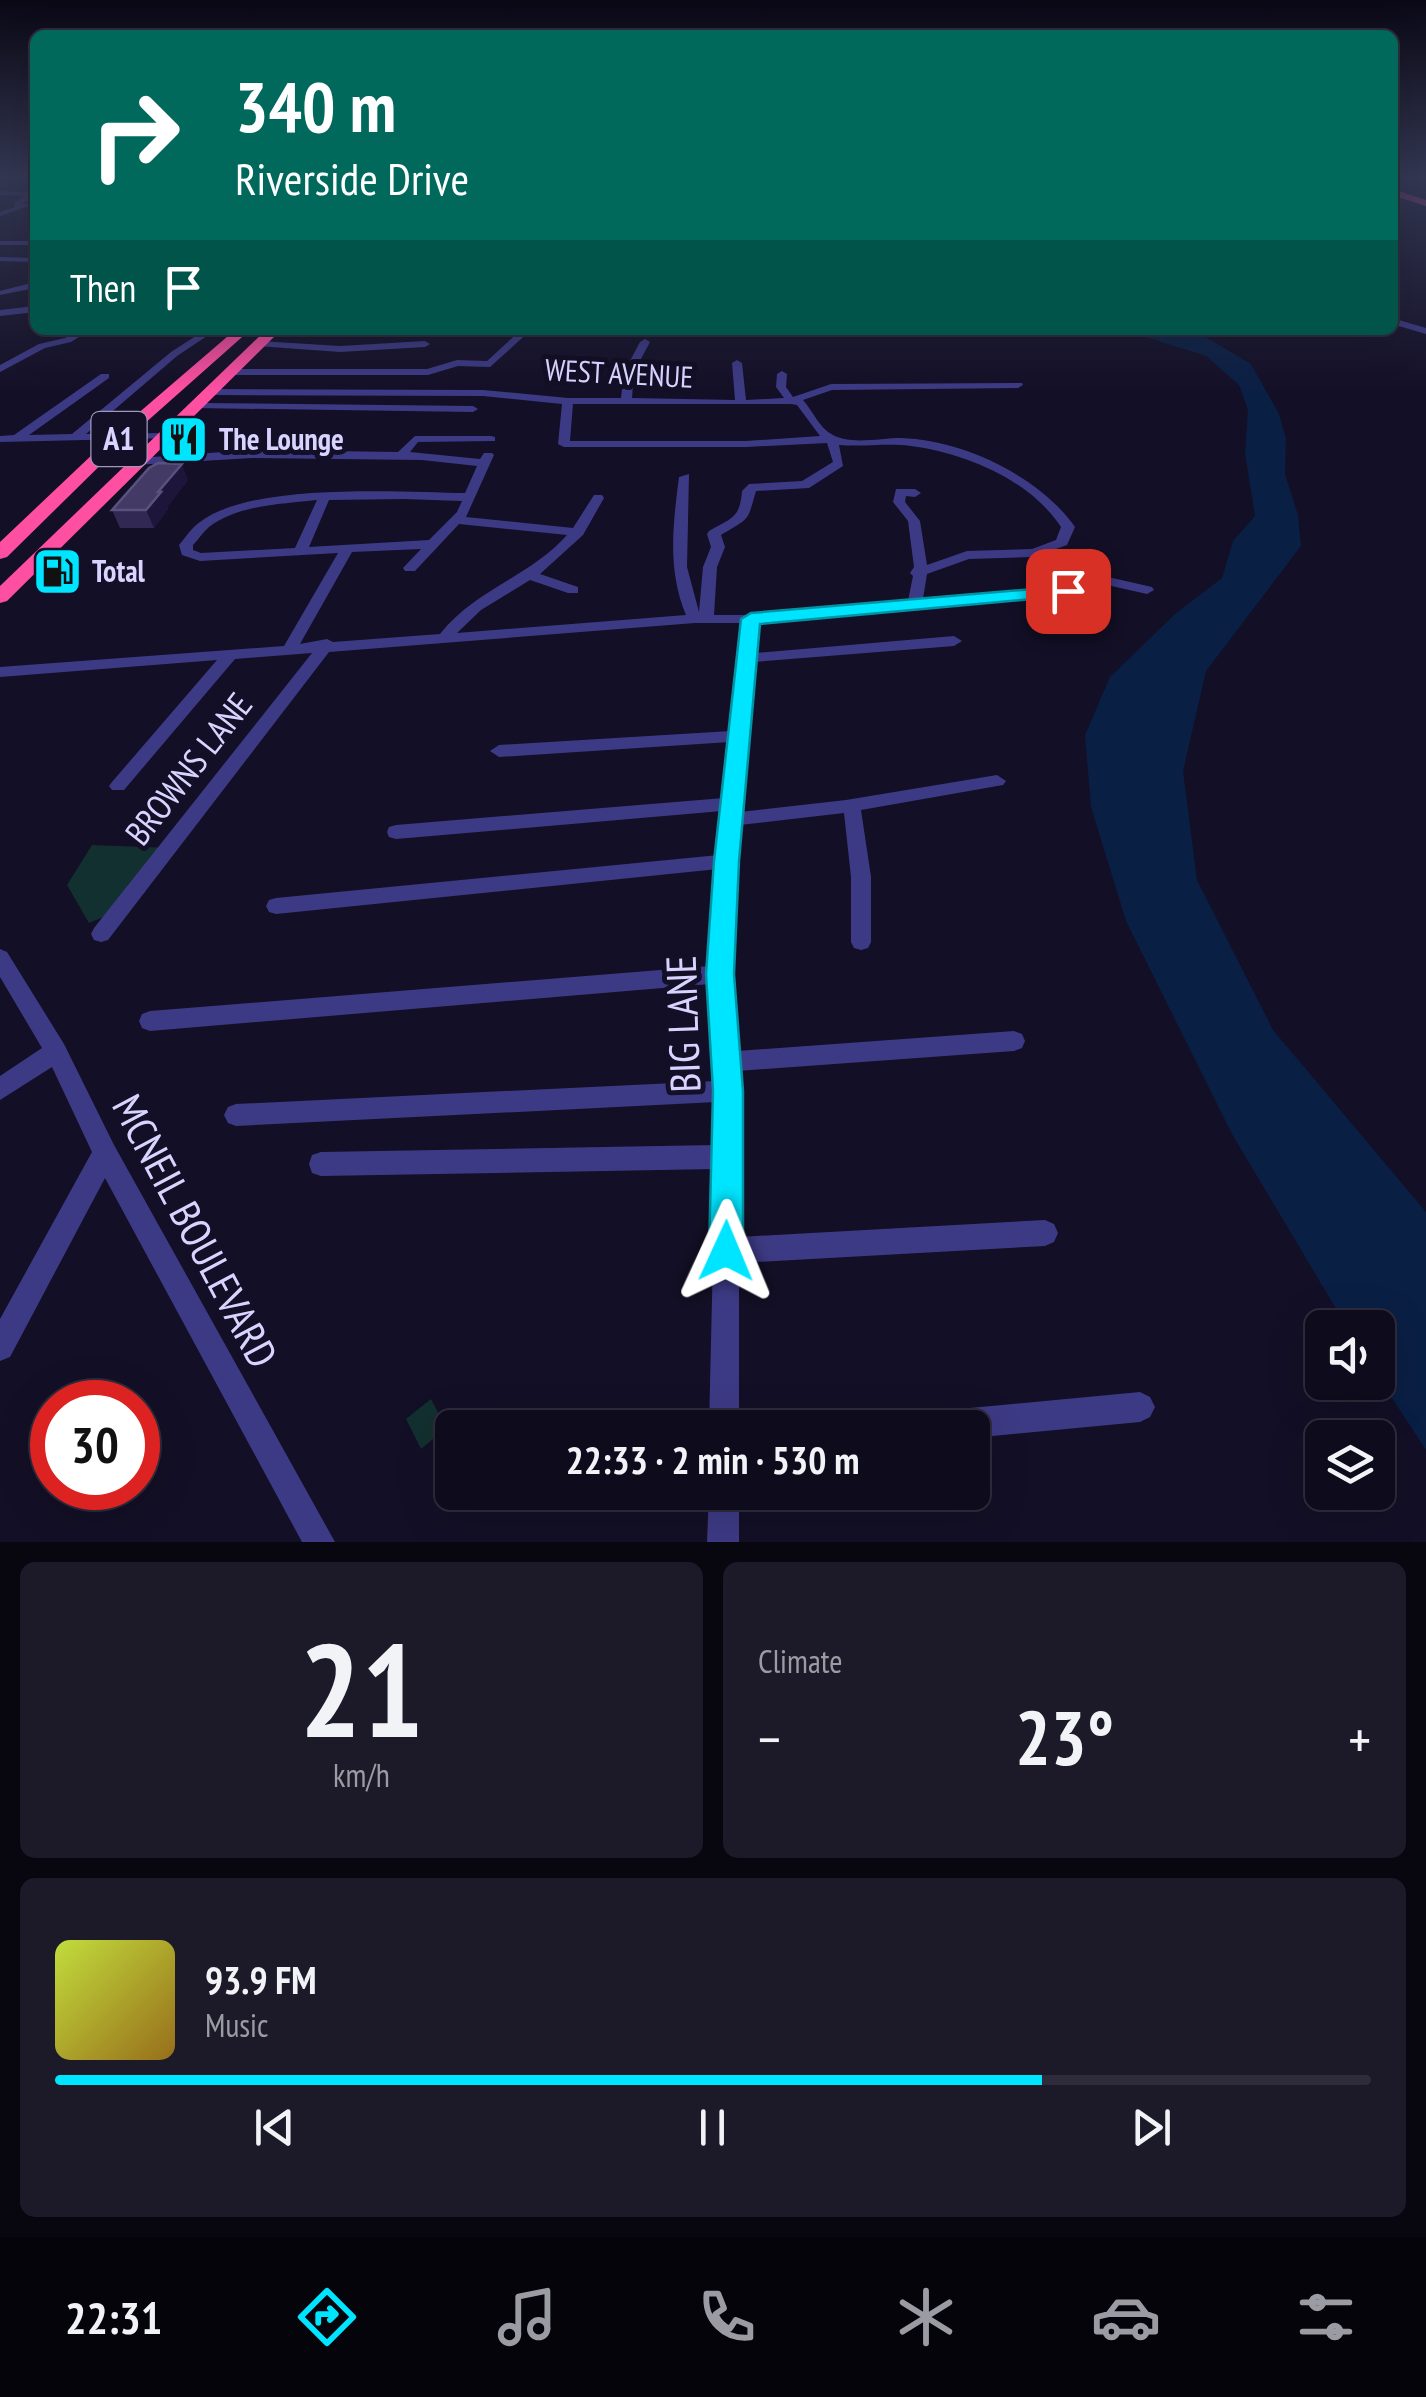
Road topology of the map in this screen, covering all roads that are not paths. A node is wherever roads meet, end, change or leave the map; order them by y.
1 (0, 259) edge
2 (30, 260) edge
3 (30, 286) edge
4 (0, 293) edge
5 (30, 309) edge
6 (0, 313) edge
7 (1398, 323) edge
8 (1426, 330) edge
9 (76, 335) edge
10 (204, 335) edge
11 (237, 335) edge
12 (269, 335) edge
13 (521, 335) edge
14 (338, 342) dead end
15 (645, 342) dead end
16 (260, 344) junction
17 (425, 344) dead end
18 (307, 346) junction
19 (737, 362) dead end
20 (0, 369) edge
21 (232, 372) junction
22 (782, 374) dead end
23 (105, 376) dead end
24 (1018, 386) dead end
25 (215, 392) junction
26 (568, 402) junction
27 (791, 402) junction
28 (626, 403) junction
29 (741, 403) junction
30 (198, 406) junction
31 (472, 409) dead end
32 (166, 436) junction
33 (120, 437) junction
34 (74, 438) junction
35 (0, 439) edge
36 (16, 439) junction
37 (491, 439) dead end
38 (832, 439) junction
39 (400, 456) junction
40 (138, 462) junction
41 (685, 477) dead end
42 (915, 493) dead end
43 (471, 496) junction
44 (324, 498) junction
45 (598, 498) dead end
46 (457, 520) junction
47 (578, 532) junction
48 (431, 544) junction
49 (348, 548) junction
50 (300, 551) junction
51 (1034, 553) junction
52 (0, 554) edge
53 (410, 568) dead end
54 (917, 574) junction
55 (529, 575) junction
56 (573, 590) dead end
57 (1148, 590) dead end
58 (1068, 591) dead end
59 (0, 597) edge
60 (915, 604) junction
61 (700, 619) junction
62 (751, 619) junction
63 (445, 638) junction
64 (954, 641) dead end
65 (328, 644) junction
66 (289, 650) junction
67 (230, 655) junction
68 (750, 658) junction
69 (0, 672) edge
70 (738, 736) junction
71 (499, 751) dead end
72 (997, 780) dead end
73 (118, 786) dead end
74 (852, 808) junction
75 (731, 811) junction
76 (396, 832) dead end
77 (727, 861) junction
78 (276, 906) dead end
79 (102, 934) dead end
80 (861, 942) dead end
81 (0, 958) edge
82 (720, 974) junction
83 (150, 1021) dead end
84 (1014, 1041) dead end
85 (56, 1051) junction
86 (726, 1062) junction
87 (0, 1089) edge
88 (728, 1091) junction
89 (236, 1115) dead end
90 (105, 1153) junction
91 (728, 1157) junction
92 (322, 1164) dead end
93 (1045, 1233) dead end
94 (726, 1251) junction
95 (0, 1347) edge
96 (1140, 1407) dead end
97 (724, 1410) edge
98 (990, 1421) edge
99 (724, 1510) edge
100 (319, 1542) edge
101 (723, 1542) edge

1 - 2 street
3 - 4 street
5 - 6 street
7 - 8 street
9 - 20 street
10 - 34 street
11 - 33 highway, A1
12 - 16 highway, A1
13 - 21 street
14 - 18 street
15 - 28 street
16 - 18 street
16 - 21 highway, A1
17 - 18 street
19 - 29 street
21 - 25 highway, A1
22 - 27 street
23 - 36 street
24 - 27 street, WEST AVENUE
25 - 26 street, WEST AVENUE
25 - 30 highway, A1
26 - 28 street, WEST AVENUE
26 - 38 street
27 - 29 street, WEST AVENUE
27 - 38 street
28 - 29 street, WEST AVENUE
30 - 31 street
30 - 32 highway, A1
32 - 33 street
32 - 40 highway, A1
33 - 34 street
33 - 52 highway, A1
34 - 36 street
35 - 36 street
37 - 39 street
38 - 51 street
38 - 61 street
39 - 40 street
39 - 43 street
40 - 59 highway, A1
41 - 61 street
42 - 54 street
43 - 44 street
43 - 46 street
44 - 50 street
44 - 50 street
45 - 47 street
46 - 47 street
46 - 48 street
47 - 55 street
48 - 49 street
48 - 53 street
49 - 50 street
49 - 66 street
51 - 54 street
51 - 57 street
54 - 60 street
55 - 56 street
55 - 63 street
58 - 60 street
60 - 62 street
61 - 62 street
61 - 63 street
62 - 68 street, BIG LANE
63 - 65 street
64 - 68 street
65 - 66 street
65 - 79 street, BROWNS LANE
66 - 67 street
67 - 69 street
67 - 73 street
68 - 70 street, BIG LANE
70 - 71 street
70 - 75 street, BIG LANE
72 - 74 street
74 - 75 street
74 - 80 street
75 - 76 street
75 - 77 street, BIG LANE
77 - 78 street
77 - 82 street, BIG LANE
81 - 85 street, MCNEIL BOULEVARD
82 - 83 street
82 - 86 street, BIG LANE
84 - 86 street
85 - 87 street
85 - 90 street, MCNEIL BOULEVARD
86 - 88 street, BIG LANE
88 - 89 street
88 - 91 street, BIG LANE
90 - 95 street
90 - 100 street, MCNEIL BOULEVARD
91 - 92 street
91 - 94 street, BIG LANE
93 - 94 street
94 - 97 street, BIG LANE
96 - 98 street
99 - 101 street

